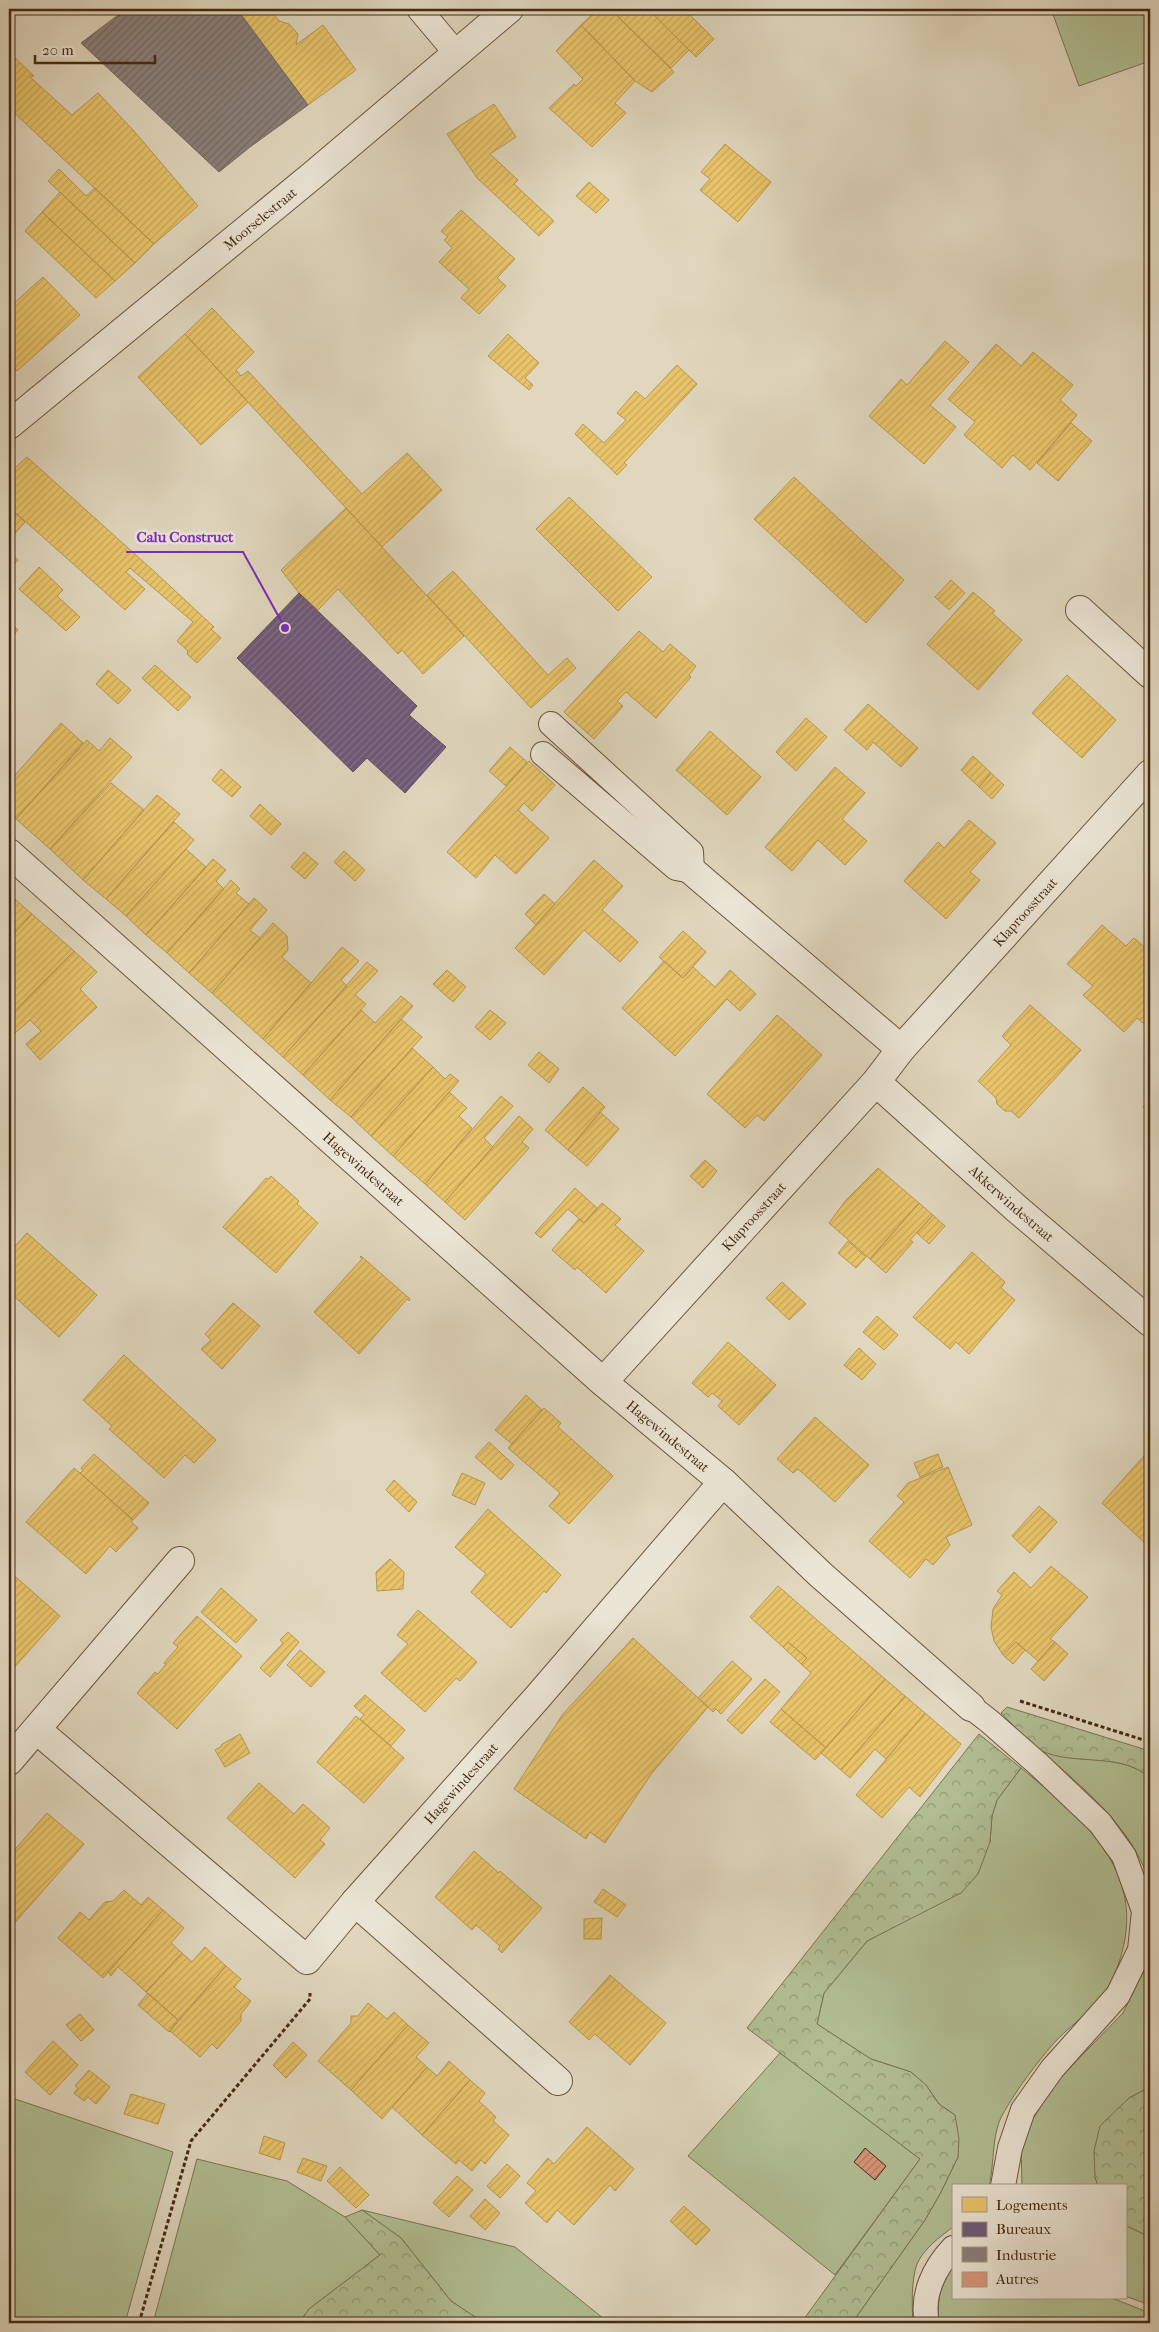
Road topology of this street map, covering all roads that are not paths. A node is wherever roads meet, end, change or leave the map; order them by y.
1 (419, 9) edge
2 (509, 9) edge
3 (456, 53) junction
4 (9, 425) edge
5 (1080, 610) dead end
6 (1150, 674) edge
7 (551, 724) dead end
8 (543, 754) dead end
9 (1150, 774) edge
10 (9, 853) edge
11 (692, 870) junction
12 (900, 1049) junction
13 (876, 1082) junction
14 (1150, 1322) edge
15 (603, 1382) junction
16 (722, 1482) junction
17 (180, 1561) dead end
18 (970, 1708) joint
19 (37, 1730) junction
20 (9, 1761) edge
21 (355, 1902) junction
22 (558, 2081) dead end
23 (1003, 2184) edge
24 (952, 2249) edge
25 (927, 2323) edge

1 - 3 lane
2 - 3 street, Moorselestraat
3 - 4 street, Moorselestraat
5 - 6 street
7 - 11 lane
8 - 11 lane
9 - 12 street, Klaproosstraat
10 - 15 street, Hagewindestraat
11 - 12 street
12 - 13 street, Klaproosstraat
13 - 14 street, Akkerwindestraat
13 - 15 street, Klaproosstraat
15 - 16 street, Hagewindestraat
16 - 18 street, Hagewindestraat
16 - 21 street, Hagewindestraat
17 - 19 street
18 - 23 lane
19 - 20 street
19 - 21 street, Hagewindestraat
21 - 22 street
24 - 25 lane

